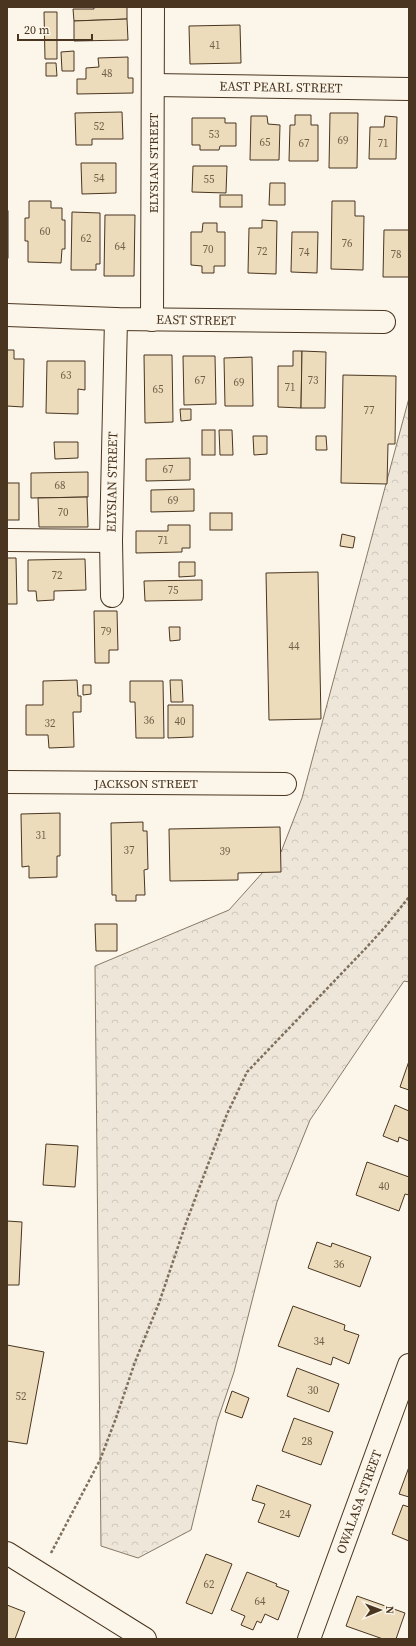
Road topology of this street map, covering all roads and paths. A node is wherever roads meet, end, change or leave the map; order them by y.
1 (153, 7) edge
2 (153, 85) junction
3 (409, 89) edge
4 (7, 315) edge
5 (116, 319) junction
6 (152, 320) junction
7 (384, 322) dead end
8 (7, 540) edge
9 (110, 541) junction
10 (112, 596) dead end
11 (7, 782) edge
12 (285, 784) dead end
13 (409, 897) edge
14 (409, 1365) edge
15 (7, 1553) edge
16 (49, 1557) dead end
17 (145, 1639) edge
18 (309, 1639) edge

1 - 2 street, ELYSIAN STREET
2 - 3 street, EAST PEARL STREET
2 - 6 street, ELYSIAN STREET
4 - 5 street, EAST STREET
5 - 6 street, EAST STREET
5 - 9 street, ELYSIAN STREET
6 - 7 street, EAST STREET
8 - 9 street
9 - 10 street, ELYSIAN STREET
11 - 12 street, JACKSON STREET
13 - 16 path
14 - 18 street, OWALASA STREET
15 - 17 street

